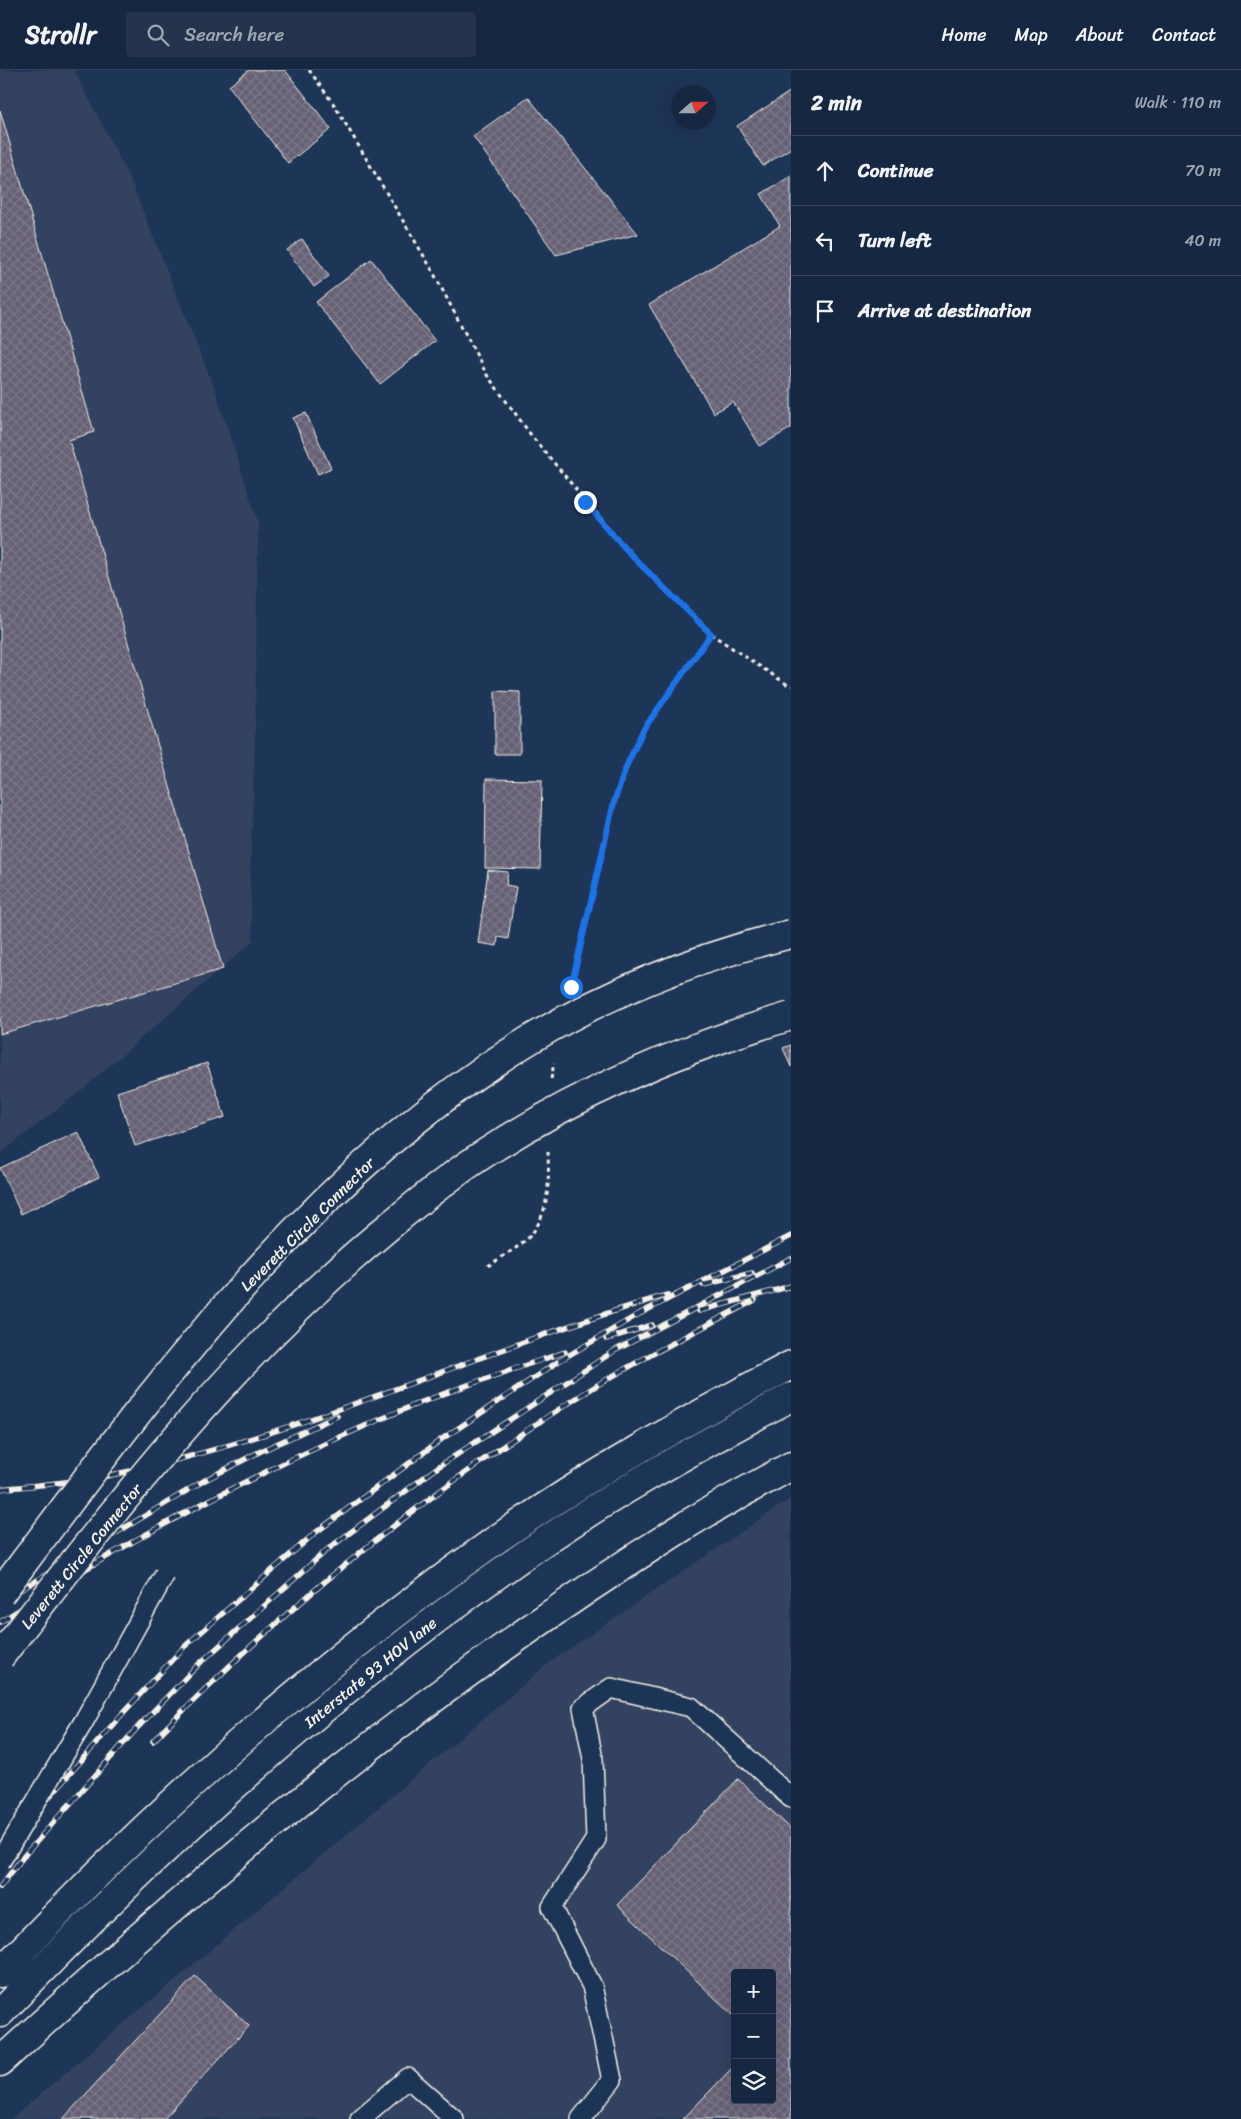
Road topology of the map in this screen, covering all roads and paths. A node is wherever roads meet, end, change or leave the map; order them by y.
1 (309, 70) edge
2 (711, 634) junction
3 (791, 687) edge
4 (791, 934) edge
5 (571, 987) dead end
6 (791, 1016) edge
7 (791, 1352) edge
8 (791, 1365) edge
9 (791, 1397) edge
10 (791, 1466) edge
11 (165, 1574) dead end
12 (0, 1594) edge
13 (0, 1657) edge
14 (791, 1798) edge
15 (0, 1862) edge
16 (0, 1956) edge
17 (0, 1973) edge
18 (0, 2014) edge
19 (0, 2062) edge
20 (360, 2119) edge
21 (454, 2119) edge
22 (581, 2119) edge

1 - 2 path
2 - 3 path
2 - 5 path
4 - 12 highway, Leverett Circle Connector, bridge
6 - 13 highway, Leverett Circle Connector, bridge
7 - 16 highway
8 - 17 highway
9 - 18 highway, Interstate 93 HOV lane
10 - 19 highway
11 - 15 lane, bridge
14 - 22 lane
20 - 21 lane

